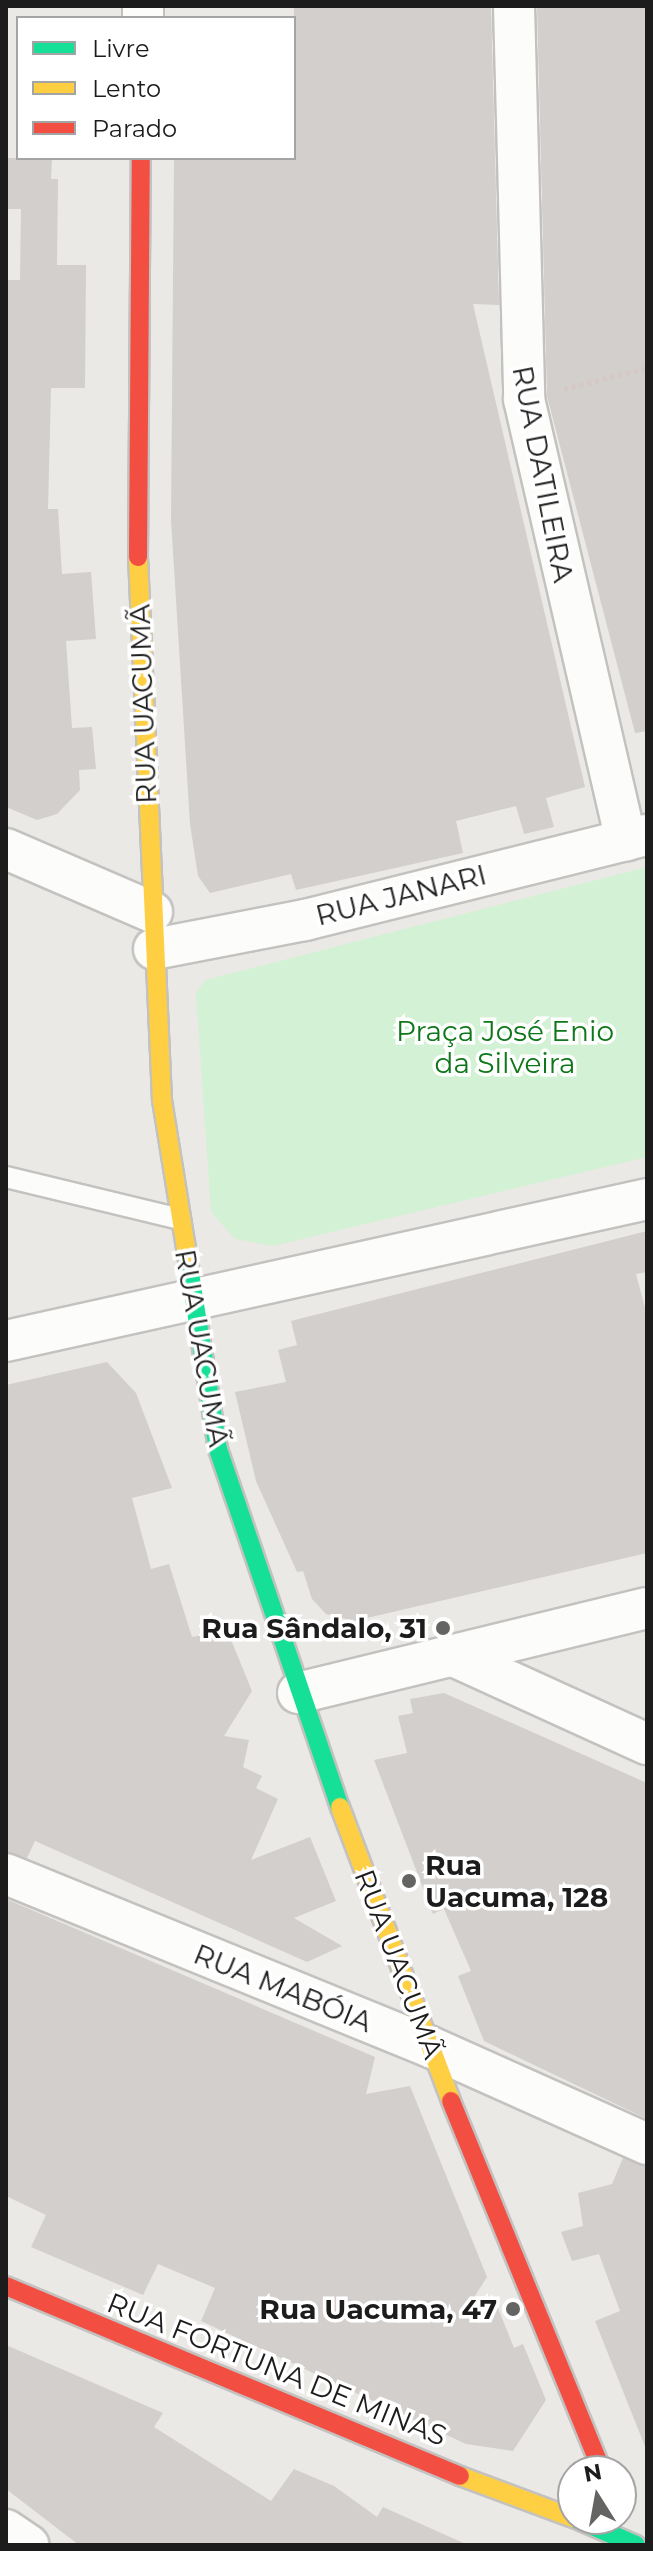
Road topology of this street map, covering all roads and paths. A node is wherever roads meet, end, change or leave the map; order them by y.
1 (514, 6) edge
2 (141, 160) edge
3 (647, 368) edge
4 (524, 399) junction
5 (636, 837) edge
6 (6, 849) edge
7 (153, 931) junction
8 (6, 1177) edge
9 (647, 1199) edge
10 (180, 1219) junction
11 (193, 1302) junction
12 (6, 1341) edge
13 (647, 1608) edge
14 (458, 1658) junction
15 (298, 1693) junction
16 (647, 1744) edge
17 (6, 1874) edge
18 (428, 2046) junction
19 (647, 2144) edge
20 (6, 2286) edge
21 (595, 2455) edge
22 (557, 2511) edge
23 (6, 2530) edge
24 (28, 2545) edge

1 - 4 street, RUA DATILEIRA
2 - 7 street, RUA UACUMÃ
3 - 4 path
4 - 5 street, RUA DATILEIRA
5 - 7 street, RUA JANARI
6 - 7 street
7 - 10 street, RUA UACUMÃ
8 - 10 lane
9 - 11 street
10 - 11 street, RUA UACUMÃ
11 - 12 street
11 - 15 street, RUA UACUMÃ
13 - 14 street
14 - 15 street
14 - 16 street
15 - 18 street, RUA UACUMÃ
17 - 18 street, RUA MABÓIA
18 - 19 street, RUA MABÓIA
18 - 21 street, RUA UACUMÃ
20 - 22 street, RUA FORTUNA DE MINAS
23 - 24 street

